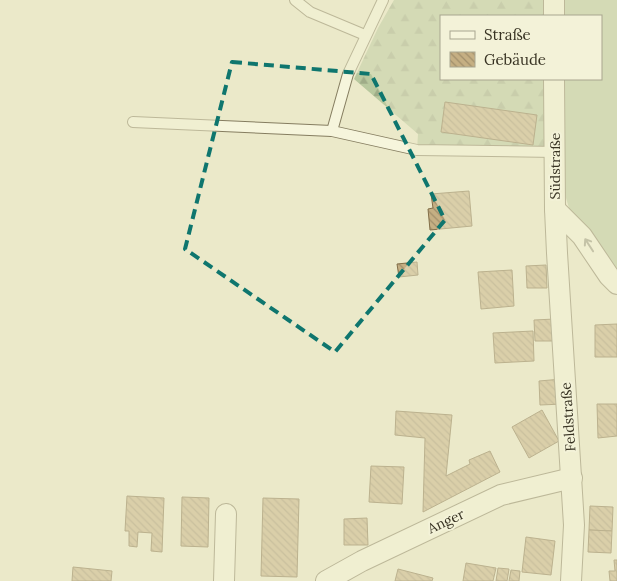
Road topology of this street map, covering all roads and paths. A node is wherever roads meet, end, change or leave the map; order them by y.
1 (295, 0) edge
2 (383, 0) edge
3 (554, 0) edge
4 (554, 15) edge
5 (365, 35) junction
6 (554, 80) edge
7 (134, 122) dead end
8 (332, 131) junction
9 (555, 152) junction
10 (555, 208) junction
11 (557, 253) joint
12 (617, 284) edge
13 (572, 478) junction
14 (226, 514) dead end
15 (224, 581) edge
16 (326, 581) edge
17 (571, 581) edge

1 - 5 lane
2 - 5 lane
3 - 4 street
5 - 8 lane
6 - 9 street, Südstraße
7 - 8 lane
8 - 9 lane
9 - 10 street, Südstraße
10 - 11 street, Südstraße
12 -> 10 street
11 - 13 street, Feldstraße
13 - 16 street, Anger
13 - 17 street, Feldstraße
14 - 15 street

